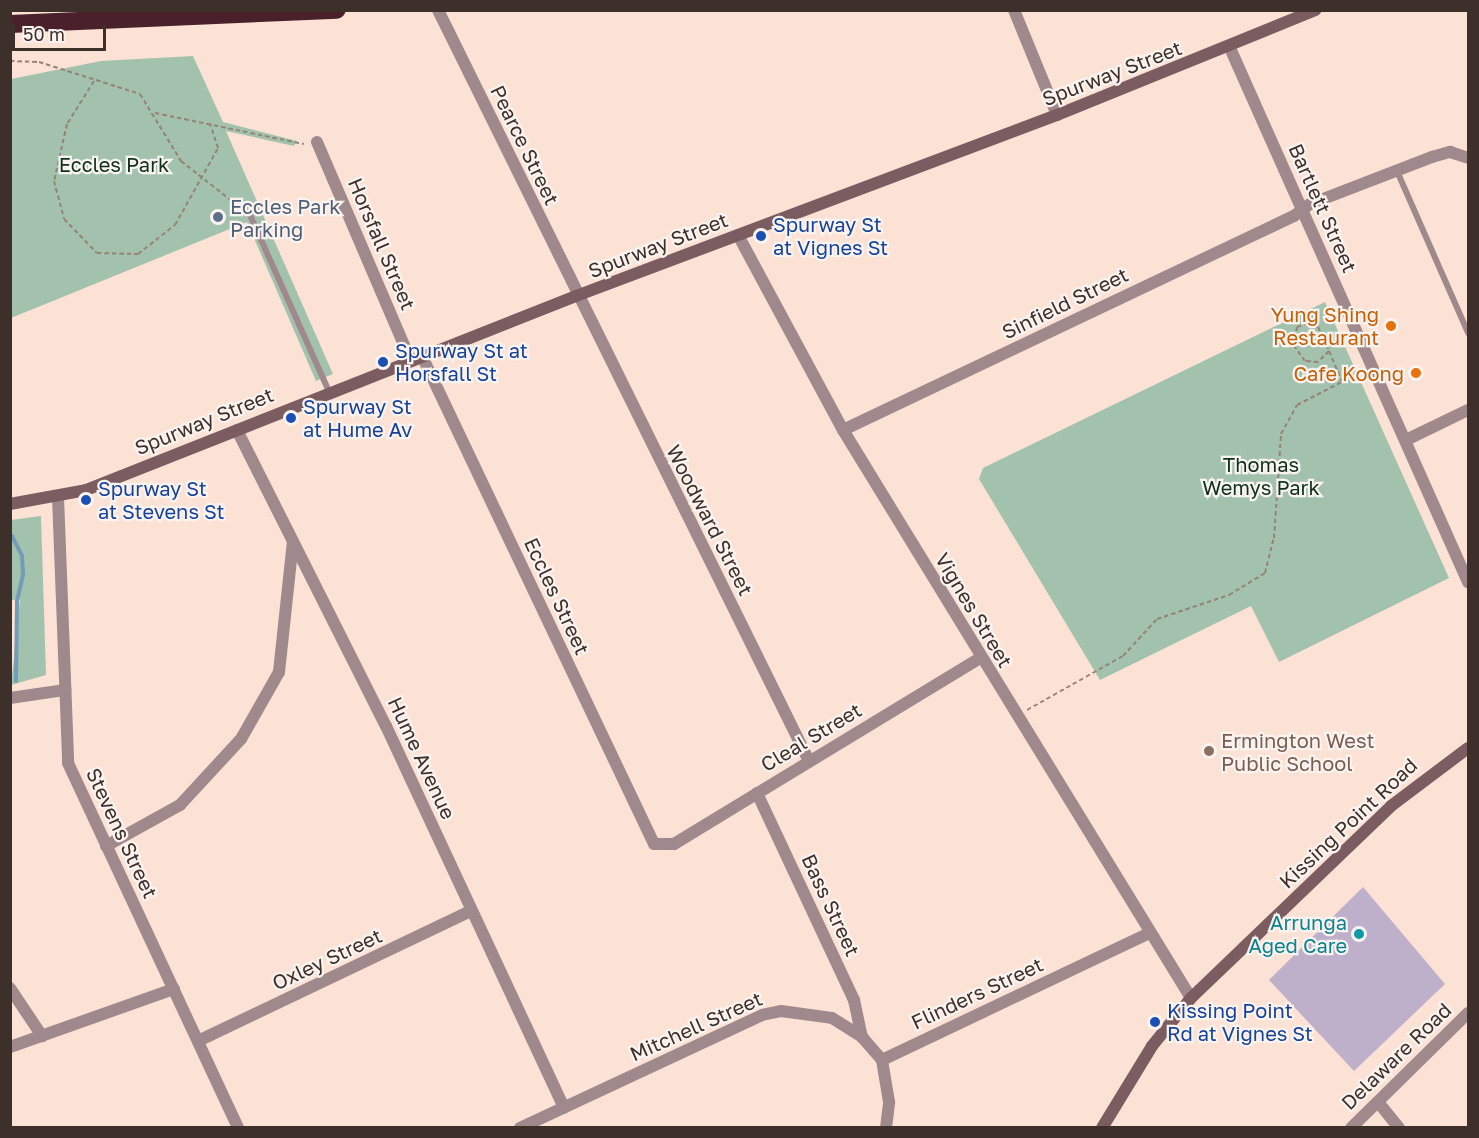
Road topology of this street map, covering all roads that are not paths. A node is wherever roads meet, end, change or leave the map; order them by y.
1 (337, 10) edge
2 (438, 10) edge
3 (1014, 10) edge
4 (1315, 10) edge
5 (10, 24) edge
6 (1230, 48) junction
7 (1057, 115) junction
8 (317, 142) road end
9 (1468, 158) edge
10 (1396, 171) junction
11 (1302, 210) junction
12 (250, 215) road end
13 (738, 235) junction
14 (576, 296) junction
15 (1468, 333) edge
16 (416, 359) junction
17 (329, 392) junction
18 (1468, 410) edge
19 (237, 430) junction
20 (843, 430) junction
21 (1406, 440) junction
22 (57, 497) junction
23 (10, 504) edge
24 (294, 542) junction
25 (1468, 582) edge
26 (980, 658) junction
27 (65, 690) junction
28 (10, 698) edge
29 (1468, 748) edge
30 (808, 761) junction
31 (757, 793) junction
32 (106, 846) junction
33 (661, 847) joint
34 (471, 911) junction
35 (1150, 933) junction
36 (10, 988) edge
37 (174, 989) junction
38 (1191, 998) junction
39 (1468, 1014) edge
40 (42, 1036) junction
41 (862, 1037) junction
42 (198, 1041) junction
43 (10, 1047) edge
44 (882, 1060) junction
45 (1377, 1102) junction
46 (564, 1107) junction
47 (238, 1128) edge
48 (520, 1128) edge
49 (886, 1128) edge
50 (1102, 1128) edge
51 (1351, 1128) edge
52 (1399, 1128) edge

1 - 5 highway
2 - 14 street, Pearce Street
3 - 7 street
4 - 6 street, Spurway Street
6 - 7 street, Spurway Street
6 - 11 street, Bartlett Street
7 - 13 street, Spurway Street
8 - 16 street, Horsfall Street
9 - 10 street, Sinfield Street
10 - 11 street, Sinfield Street
10 - 15 lane
11 - 20 street, Sinfield Street
11 - 21 street, Bartlett Street
12 - 17 lane
13 - 14 street, Spurway Street
13 - 20 street, Vignes Street
14 - 16 street, Spurway Street
14 - 30 street, Woodward Street
16 - 17 street, Spurway Street
16 - 33 street, Eccles Street
17 - 19 street, Spurway Street
18 - 21 street
19 - 22 street, Spurway Street
19 - 24 street, Hume Avenue
20 - 26 street, Vignes Street
21 - 25 street, Bartlett Street
22 - 23 street, Spurway Street
22 - 27 street, Stevens Street
24 - 32 street
24 - 34 street, Hume Avenue
26 - 30 street, Cleal Street
26 - 35 street, Vignes Street
27 - 28 street
27 - 32 street, Stevens Street
29 - 38 street, Kissing Point Road
30 - 31 street, Cleal Street
31 - 33 street, Cleal Street
31 - 41 street, Bass Street
32 - 37 street, Stevens Street
34 - 42 street, Oxley Street
34 - 46 street, Hume Avenue
35 - 38 street, Vignes Street
35 - 44 street, Flinders Street
36 - 40 street
37 - 40 street
37 - 42 street, Stevens Street
38 - 50 street, Kissing Point Road
39 - 45 street, Delaware Road
40 - 43 street
41 - 44 street, Mitchell Street
41 - 46 street, Mitchell Street
42 - 47 street, Stevens Street
44 - 49 street
45 - 51 street, Delaware Road
45 - 52 street
46 - 48 street, Mitchell Street

